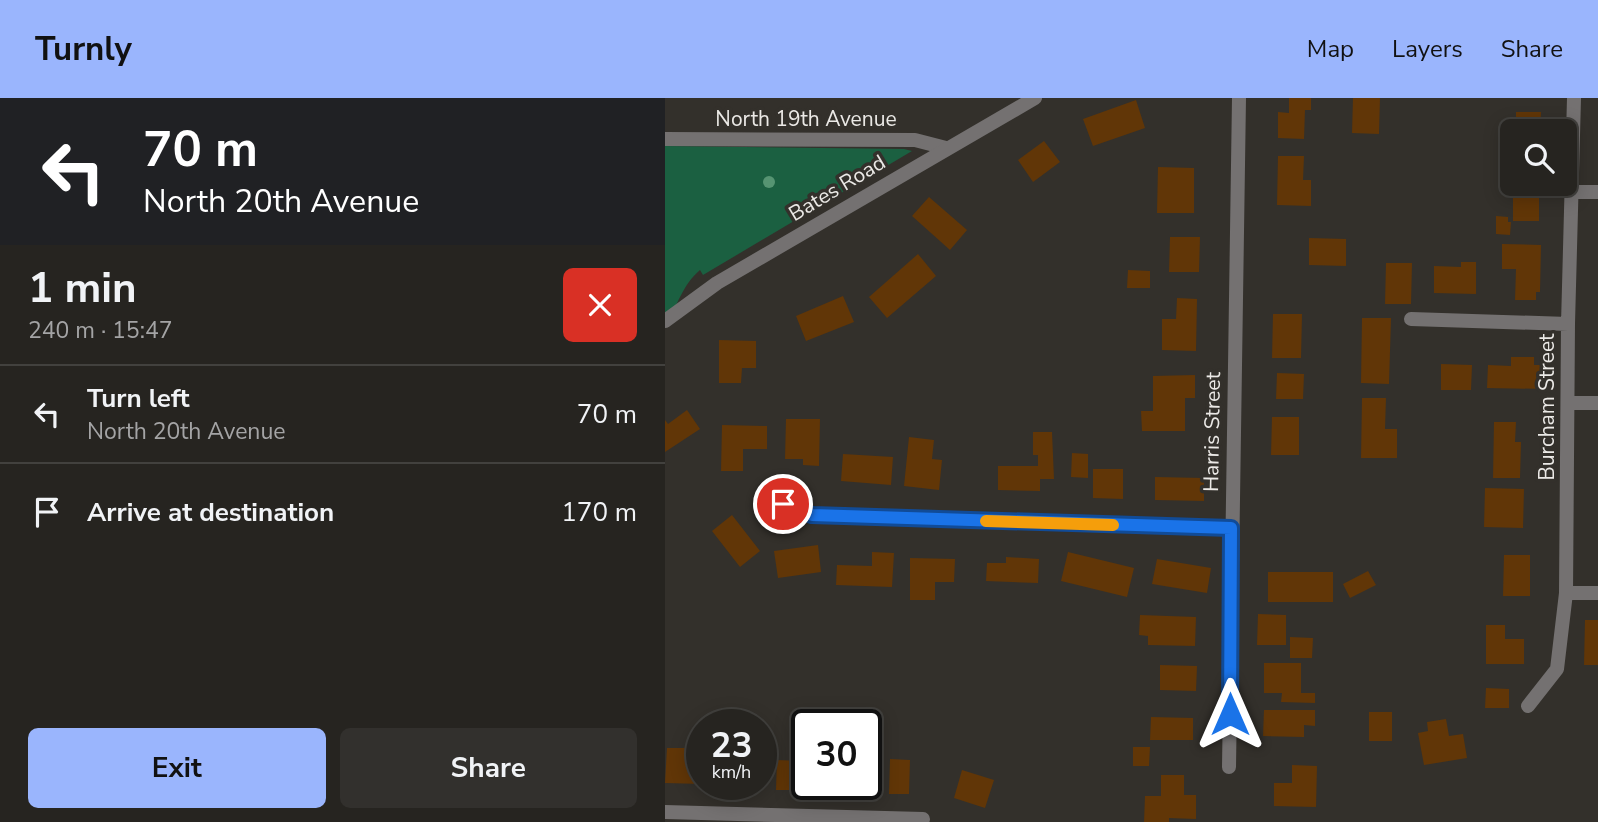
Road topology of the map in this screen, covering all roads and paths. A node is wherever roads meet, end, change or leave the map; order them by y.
1 (1035, 98) edge
2 (1239, 98) edge
3 (1574, 98) edge
4 (1573, 119) edge
5 (665, 139) edge
6 (946, 148) junction
7 (1577, 191) edge
8 (1598, 192) edge
9 (1571, 196) edge
10 (1411, 319) dead end
11 (665, 321) edge
12 (1568, 324) junction
13 (1569, 403) junction
14 (1598, 403) edge
15 (783, 504) dead end
16 (1231, 528) junction
17 (1566, 593) junction
18 (1598, 593) edge
19 (1528, 706) dead end
20 (1229, 767) dead end
21 (665, 813) edge
22 (923, 819) dead end

1 - 6 street, Bates Road
2 - 16 street, Harris Street
3 - 4 street, Burcham Street
5 - 6 street, North 19th Avenue
6 - 11 street, Bates Road
7 - 8 street
9 - 12 street, Burcham Street
10 - 12 street
12 - 13 street, Burcham Street
13 - 14 street
13 - 17 street, Burcham Street
15 - 16 street
16 - 20 street, Harris Street
17 - 18 street
17 - 19 street, Burcham Street
21 - 22 street

